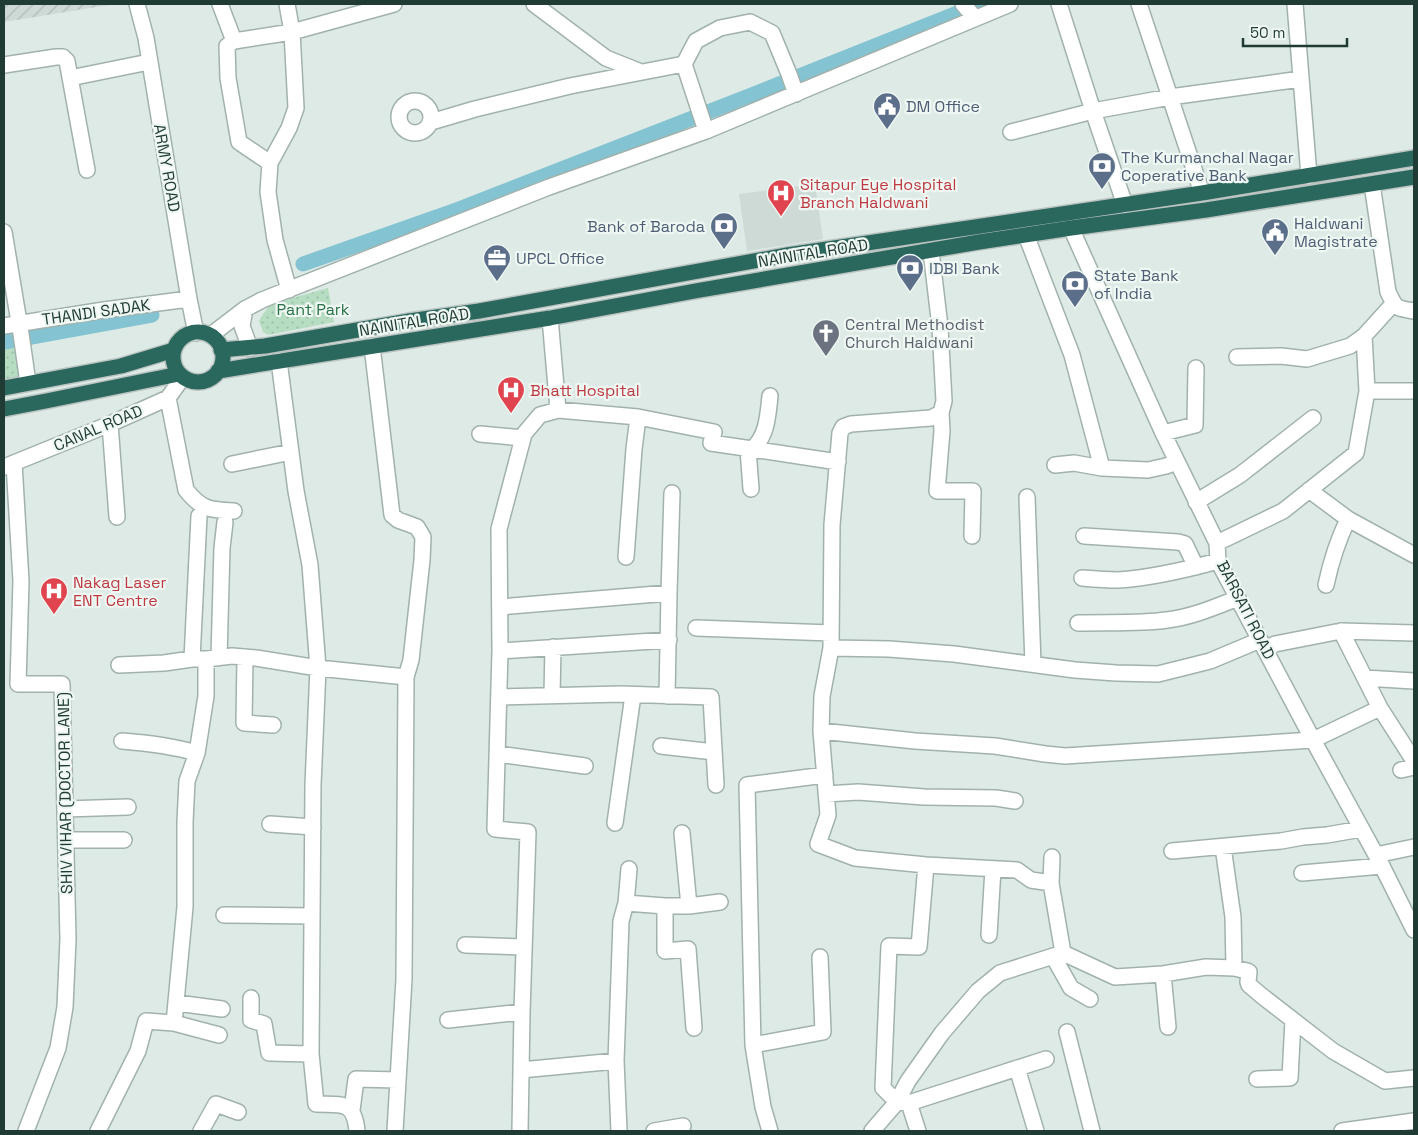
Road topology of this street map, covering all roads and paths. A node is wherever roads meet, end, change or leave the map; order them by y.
1 (137, 4) edge
2 (220, 4) edge
3 (287, 4) edge
4 (394, 4) edge
5 (534, 4) edge
6 (963, 4) edge
7 (1010, 4) edge
8 (1059, 4) edge
9 (1138, 4) edge
10 (1295, 4) edge
11 (976, 18) junction
12 (292, 32) junction
13 (234, 41) junction
14 (149, 62) junction
15 (684, 64) junction
16 (4, 65) edge
17 (641, 72) junction
18 (70, 78) junction
19 (1301, 79) junction
20 (793, 84) junction
21 (1170, 97) junction
22 (1093, 111) junction
23 (431, 122) dead end
24 (704, 127) junction
25 (1011, 132) dead end
26 (1414, 158) edge
27 (270, 163) junction
28 (1370, 166) junction
29 (87, 170) dead end
30 (1309, 176) junction
31 (1414, 177) edge
32 (1372, 184) junction
33 (1202, 193) junction
34 (1125, 205) junction
35 (1206, 210) junction
36 (1071, 228) junction
37 (4, 232) edge
38 (1026, 235) junction
39 (931, 252) junction
40 (289, 290) junction
41 (578, 293) junction
42 (189, 299) junction
43 (1393, 304) junction
44 (245, 309) junction
45 (1414, 311) edge
46 (581, 312) junction
47 (550, 318) junction
48 (17, 332) edge
49 (203, 334) junction
50 (1364, 336) junction
51 (372, 346) junction
52 (250, 348) junction
53 (174, 350) junction
54 (222, 350) junction
55 (1237, 357) dead end
56 (279, 361) junction
57 (1196, 368) dead end
58 (218, 371) junction
59 (181, 375) junction
60 (28, 384) junction
61 (4, 388) edge
62 (1367, 391) junction
63 (1414, 391) edge
64 (770, 396) dead end
65 (168, 398) junction
66 (4, 409) edge
67 (558, 410) junction
68 (941, 413) junction
69 (638, 417) junction
70 (1313, 418) dead end
71 (110, 424) junction
72 (1163, 433) junction
73 (480, 434) dead end
74 (523, 438) junction
75 (750, 449) junction
76 (291, 452) junction
77 (838, 462) junction
78 (1177, 462) junction
79 (232, 464) dead end
80 (9, 465) edge
81 (1055, 465) dead end
82 (1102, 468) junction
83 (751, 489) dead end
84 (1309, 490) junction
85 (672, 493) dead end
86 (1027, 496) dead end
87 (1196, 502) junction
88 (199, 516) dead end
89 (117, 517) dead end
90 (1348, 519) junction
91 (972, 536) dead end
92 (1084, 536) dead end
93 (1217, 543) junction
94 (1414, 555) edge
95 (626, 557) dead end
96 (1218, 561) junction
97 (1196, 567) junction
98 (1082, 578) dead end
99 (1326, 585) dead end
100 (669, 593) junction
101 (1238, 598) junction
102 (500, 607) junction
103 (1078, 622) dead end
104 (696, 628) dead end
105 (1341, 631) junction
106 (1414, 633) edge
107 (668, 640) junction
108 (831, 640) junction
109 (1263, 645) junction
110 (553, 647) junction
111 (500, 651) junction
112 (245, 657) junction
113 (206, 658) junction
114 (1034, 664) junction
115 (119, 665) dead end
116 (318, 668) junction
117 (406, 677) junction
118 (1365, 678) junction
119 (1414, 681) edge
120 (633, 694) junction
121 (552, 695) junction
122 (667, 696) junction
123 (499, 697) junction
124 (1380, 708) junction
125 (273, 724) dead end
126 (821, 731) junction
127 (1312, 740) junction
128 (122, 741) dead end
129 (661, 746) dead end
130 (714, 752) junction
131 (197, 753) junction
132 (498, 754) junction
133 (1414, 761) edge
134 (585, 766) dead end
135 (825, 774) junction
136 (716, 785) dead end
137 (826, 794) junction
138 (1015, 801) dead end
139 (128, 807) dead end
140 (65, 809) junction
141 (615, 823) dead end
142 (270, 824) dead end
143 (313, 827) junction
144 (1361, 829) junction
145 (682, 833) dead end
146 (66, 840) junction
147 (124, 840) dead end
148 (1223, 847) junction
149 (1414, 847) edge
150 (1172, 851) dead end
151 (1052, 857) dead end
152 (1379, 860) junction
153 (926, 865) junction
154 (629, 869) dead end
155 (993, 869) junction
156 (1302, 874) dead end
157 (1051, 883) junction
158 (720, 902) dead end
159 (626, 903) junction
160 (665, 906) junction
161 (689, 906) junction
162 (224, 915) dead end
163 (312, 916) junction
164 (1414, 930) edge
165 (989, 935) dead end
166 (466, 945) dead end
167 (524, 947) junction
168 (1058, 954) junction
169 (820, 957) dead end
170 (1234, 968) junction
171 (1163, 974) junction
172 (251, 998) dead end
173 (1090, 999) dead end
174 (176, 1003) junction
175 (222, 1009) dead end
176 (522, 1012) junction
177 (448, 1020) dead end
178 (1293, 1020) junction
179 (174, 1023) junction
180 (1168, 1027) dead end
181 (694, 1028) dead end
182 (1067, 1032) dead end
183 (219, 1035) dead end
184 (753, 1045) junction
185 (311, 1054) junction
186 (1046, 1059) dead end
187 (616, 1061) junction
188 (1017, 1068) junction
189 (521, 1070) junction
190 (1414, 1078) edge
191 (1257, 1079) dead end
192 (398, 1080) junction
193 (903, 1103) junction
194 (352, 1110) junction
195 (238, 1112) dead end
196 (1414, 1121) edge
197 (683, 1126) dead end
198 (26, 1131) edge
199 (98, 1131) edge
200 (201, 1131) edge
201 (357, 1131) edge
202 (395, 1131) edge
203 (520, 1131) edge
204 (619, 1131) edge
205 (654, 1131) edge
206 (770, 1131) edge
207 (872, 1131) edge
208 (918, 1131) edge
209 (1036, 1131) edge
210 (1092, 1131) edge
211 (1343, 1131) edge

1 - 14 street, ARMY ROAD
2 - 13 street
3 - 12 street
4 - 12 street
5 - 17 street
6 - 11 street
7 - 11 street
8 - 22 street
9 - 21 street
10 - 19 street
11 - 20 street
12 - 13 street
12 - 27 street
13 - 27 street
14 - 18 street
14 - 42 street, ARMY ROAD
15 - 17 street
15 - 20 street
15 - 24 street
16 - 18 street
17 - 23 street
18 - 29 street
19 - 21 street
19 - 30 street
20 - 24 street
21 - 22 street
21 - 33 street
22 - 25 street
22 - 34 street
24 - 40 street
26 - 28 highway, NAINITAL ROAD
27 - 40 street
28 - 30 highway, NAINITAL ROAD
28 - 32 highway
30 - 33 highway, NAINITAL ROAD
31 - 32 highway, NAINITAL ROAD
32 - 35 highway, NAINITAL ROAD
32 - 43 street
33 - 34 highway, NAINITAL ROAD
33 - 35 highway
34 - 41 highway, NAINITAL ROAD
35 - 36 highway, NAINITAL ROAD
36 - 38 highway, NAINITAL ROAD
36 - 72 street, BARSATI ROAD
37 - 48 street
38 - 39 highway, NAINITAL ROAD
38 - 82 street
39 - 46 highway, NAINITAL ROAD
39 - 68 street
40 - 44 street
41 - 46 highway
41 - 52 highway, NAINITAL ROAD
42 - 48 street, THANDI SADAK
42 - 49 street, ARMY ROAD
43 - 45 street
43 - 50 street
44 - 49 street
44 - 52 street
46 - 47 highway, NAINITAL ROAD
47 - 51 highway, NAINITAL ROAD
47 - 67 street
48 - 60 street
49 - 53 highway
49 - 54 highway
50 - 55 street
50 - 62 street
51 - 56 highway, NAINITAL ROAD
51 - 117 street
52 - 54 highway, NAINITAL ROAD
53 - 59 highway
53 - 60 highway
54 - 58 highway
56 - 58 highway, NAINITAL ROAD
56 - 76 street
57 - 72 street
58 - 59 highway
59 - 65 street
59 - 66 highway
60 - 61 highway
62 - 63 street
62 - 84 street
64 - 75 street
65 - 71 street, CANAL ROAD
65 - 113 street
67 - 69 street
67 - 74 street
68 - 77 street
68 - 91 street
69 - 75 street
69 - 95 street
70 - 87 street
71 - 80 street, CANAL ROAD
71 - 89 street
72 - 78 street, BARSATI ROAD
73 - 74 street
74 - 102 street
75 - 77 street
75 - 83 street
76 - 79 street
76 - 116 street
77 - 108 street
78 - 82 street
78 - 87 street, BARSATI ROAD
80 - 140 street, SHIV VIHAR (DOCTOR LANE)
81 - 82 street
84 - 90 street
84 - 93 street
85 - 100 street
86 - 114 street
87 - 93 street, BARSATI ROAD
88 - 113 street
90 - 94 street
90 - 99 street
92 - 97 street
93 - 96 street, BARSATI ROAD
96 - 97 street
96 - 101 street, BARSATI ROAD
97 - 98 street
100 - 102 street
100 - 107 street
101 - 103 street
101 - 109 street, BARSATI ROAD
102 - 111 street
104 - 108 street
105 - 106 street
105 - 109 street
105 - 118 street
107 - 110 street
107 - 122 street
108 - 114 street
108 - 126 street
109 - 114 street
109 - 127 street, BARSATI ROAD
110 - 111 street
110 - 121 street
111 - 123 street
112 - 113 street
112 - 116 street
112 - 125 street
113 - 115 street
113 - 131 street
116 - 117 street
116 - 143 street
117 - 192 street
118 - 119 street
118 - 124 street
120 - 121 street
120 - 122 street
120 - 141 street
121 - 123 street
122 - 130 street
123 - 132 street
124 - 127 street
124 - 133 street
126 - 127 street
126 - 135 street
127 - 144 street, BARSATI ROAD
128 - 131 street
129 - 130 street
130 - 136 street
131 - 174 street
132 - 134 street
132 - 167 street
135 - 137 street
135 - 184 street
137 - 138 street
137 - 153 street
139 - 140 street
140 - 146 street, SHIV VIHAR (DOCTOR LANE)
142 - 143 street
143 - 163 street
144 - 148 street
144 - 152 street, BARSATI ROAD
145 - 161 street
146 - 147 street
146 - 198 street, SHIV VIHAR (DOCTOR LANE)
148 - 150 street
148 - 170 street
149 - 152 street
151 - 157 street
152 - 156 street
152 - 164 street, BARSATI ROAD
153 - 155 street
153 - 193 street
154 - 159 street
155 - 157 street
155 - 165 street
157 - 168 street
158 - 161 street
159 - 160 street
159 - 187 street
160 - 161 street
160 - 181 street
162 - 163 street
163 - 185 street
166 - 167 street
167 - 176 street
168 - 171 street
168 - 173 street
168 - 193 street
169 - 184 street
170 - 171 street
170 - 178 street
171 - 180 street
172 - 185 street
174 - 175 street
174 - 179 street
176 - 177 street
176 - 189 street
178 - 190 street
178 - 191 street
179 - 183 street
179 - 199 street
182 - 210 street
184 - 206 street
185 - 194 street
186 - 188 street
187 - 189 street
187 - 204 street
188 - 193 street
188 - 209 street
189 - 203 street
192 - 194 street
192 - 202 street
193 - 207 street
193 - 208 street
194 - 201 street
195 - 200 street
196 - 211 street
197 - 205 street

